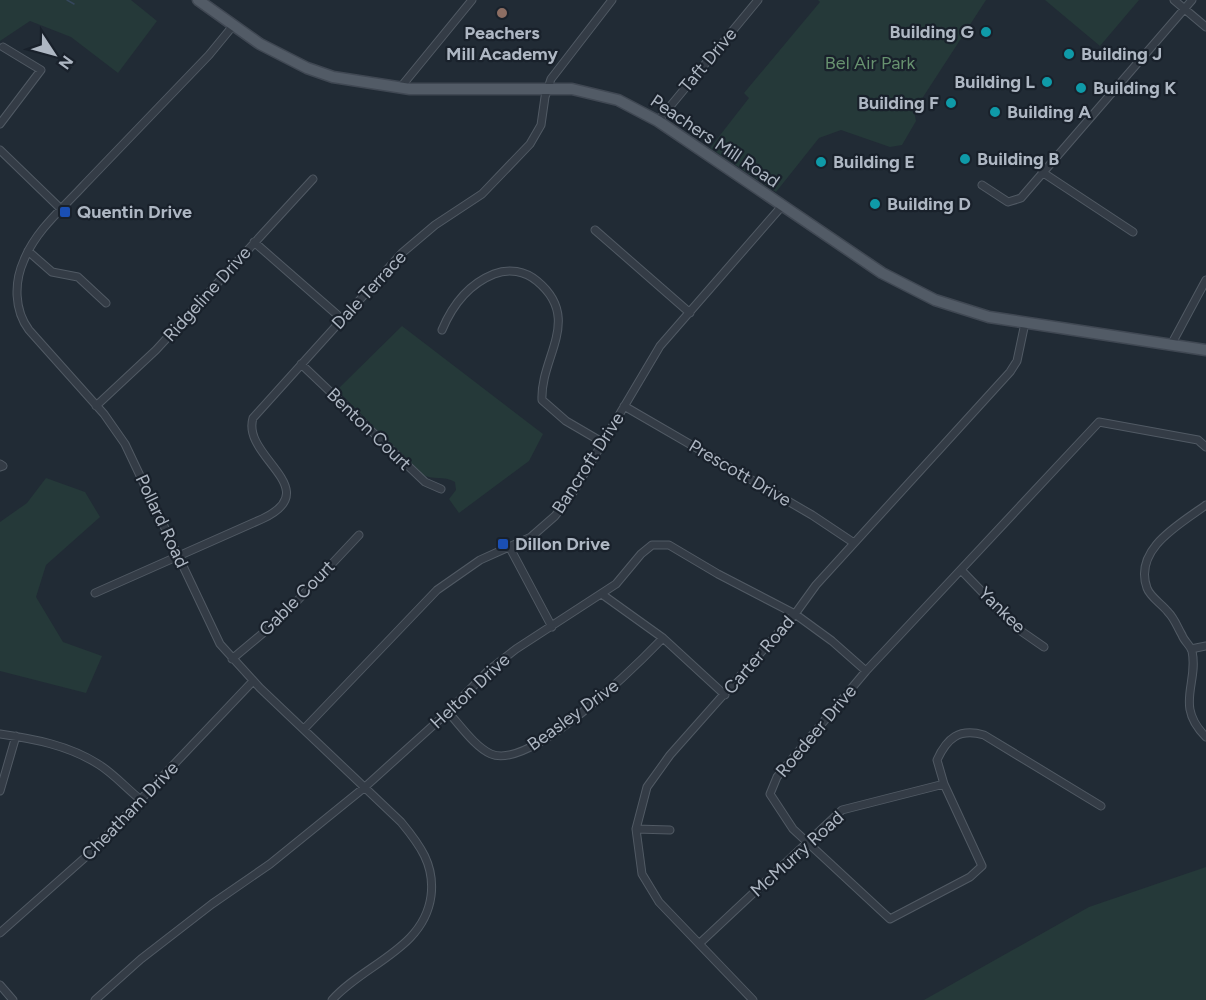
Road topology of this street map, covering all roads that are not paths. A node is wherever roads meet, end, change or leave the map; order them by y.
1 (198, 0) edge
2 (472, 0) edge
3 (612, 0) edge
4 (758, 0) edge
5 (1174, 0) edge
6 (1192, 0) edge
7 (1184, 9) junction
8 (232, 27) junction
9 (1206, 27) edge
10 (3, 46) dead end
11 (400, 88) junction
12 (547, 88) junction
13 (658, 121) junction
14 (0, 124) edge
15 (0, 150) edge
16 (1042, 172) junction
17 (313, 178) dead end
18 (982, 185) dead end
19 (782, 206) junction
20 (61, 209) junction
21 (595, 230) dead end
22 (1133, 232) dead end
23 (254, 242) junction
24 (28, 251) junction
25 (1206, 280) edge
26 (106, 303) dead end
27 (690, 313) junction
28 (342, 319) junction
29 (1025, 323) junction
30 (442, 330) dead end
31 (1171, 345) junction
32 (1206, 350) edge
33 (301, 364) junction
34 (96, 406) junction
35 (624, 406) junction
36 (602, 442) junction
37 (1206, 447) edge
38 (441, 489) dead end
39 (1206, 505) edge
40 (359, 535) dead end
41 (854, 543) junction
42 (510, 548) junction
43 (180, 556) junction
44 (962, 571) junction
45 (95, 593) dead end
46 (603, 595) junction
47 (795, 614) junction
48 (552, 627) junction
49 (663, 638) junction
50 (1206, 646) edge
51 (1044, 647) dead end
52 (1191, 649) junction
53 (232, 658) junction
54 (866, 672) junction
55 (253, 681) junction
56 (725, 695) junction
57 (448, 712) junction
58 (304, 729) junction
59 (0, 734) edge
60 (16, 736) junction
61 (1206, 737) edge
62 (944, 784) junction
63 (365, 787) junction
64 (0, 792) edge
65 (141, 800) junction
66 (1101, 806) dead end
67 (636, 829) junction
68 (670, 830) dead end
69 (806, 841) junction
70 (0, 933) edge
71 (700, 943) junction
72 (0, 985) edge
73 (13, 1000) edge
74 (95, 1000) edge
75 (332, 1000) edge
76 (753, 1000) edge

1 - 8 main road, Peachers Mill Road
2 - 11 street
3 - 12 street, Dale Terrace
4 - 13 street, Taft Drive
5 - 7 street
6 - 7 street
7 - 9 street
7 - 16 street
8 - 11 main road, Peachers Mill Road
8 - 20 street, Pollard Road
10 - 14 street
11 - 12 main road, Peachers Mill Road
12 - 13 main road, Peachers Mill Road
12 - 28 street, Dale Terrace
13 - 19 main road, Peachers Mill Road
15 - 20 street
16 - 18 street
16 - 22 street
17 - 23 street, Ridgeline Drive
19 - 27 street, Bancroft Drive
19 - 29 main road, Peachers Mill Road
20 - 24 street, Pollard Road
21 - 27 street
23 - 28 street
23 - 34 street, Ridgeline Drive
24 - 26 street
24 - 34 street, Pollard Road
25 - 31 street
27 - 35 street, Bancroft Drive
28 - 33 street, Dale Terrace
29 - 31 main road, Peachers Mill Road
29 - 41 street, Carter Road
30 - 36 street
31 - 32 main road, Peachers Mill Road
33 - 38 street, Benton Court
33 - 43 street, Dale Terrace
34 - 43 street, Pollard Road
35 - 36 street, Bancroft Drive
35 - 41 street, Prescott Drive
36 - 42 street, Bancroft Drive
37 - 44 street, Roedeer Drive
39 - 52 street
40 - 53 street, Gable Court
41 - 47 street, Carter Road
42 - 48 street
42 - 58 street, Bancroft Drive
43 - 45 street, Dale Terrace
43 - 53 street, Pollard Road
44 - 51 street, Yankee
44 - 54 street, Roedeer Drive
46 - 47 street, Helton Drive
46 - 48 street, Helton Drive
46 - 49 street
47 - 54 street, Helton Drive
47 - 56 street, Carter Road
48 - 57 street, Helton Drive
49 - 56 street
49 - 57 street, Beasley Drive
50 - 52 street
52 - 61 street
53 - 55 street, Pollard Road
54 - 69 street, Roedeer Drive
55 - 58 street, Pollard Road
55 - 65 street, Cheatham Drive
56 - 67 street, Carter Road
57 - 63 street, Helton Drive
58 - 63 street, Pollard Road
59 - 60 street
60 - 64 street
60 - 65 street
62 - 66 street, Roedeer Drive
62 - 69 street, McMurry Road
62 - 69 street, Roedeer Drive
63 - 74 street, Helton Drive
63 - 75 street, Pollard Road
65 - 70 street, Cheatham Drive
67 - 68 street
67 - 71 street, Carter Road
69 - 71 street, McMurry Road
71 - 76 street, Carter Road
72 - 73 street

